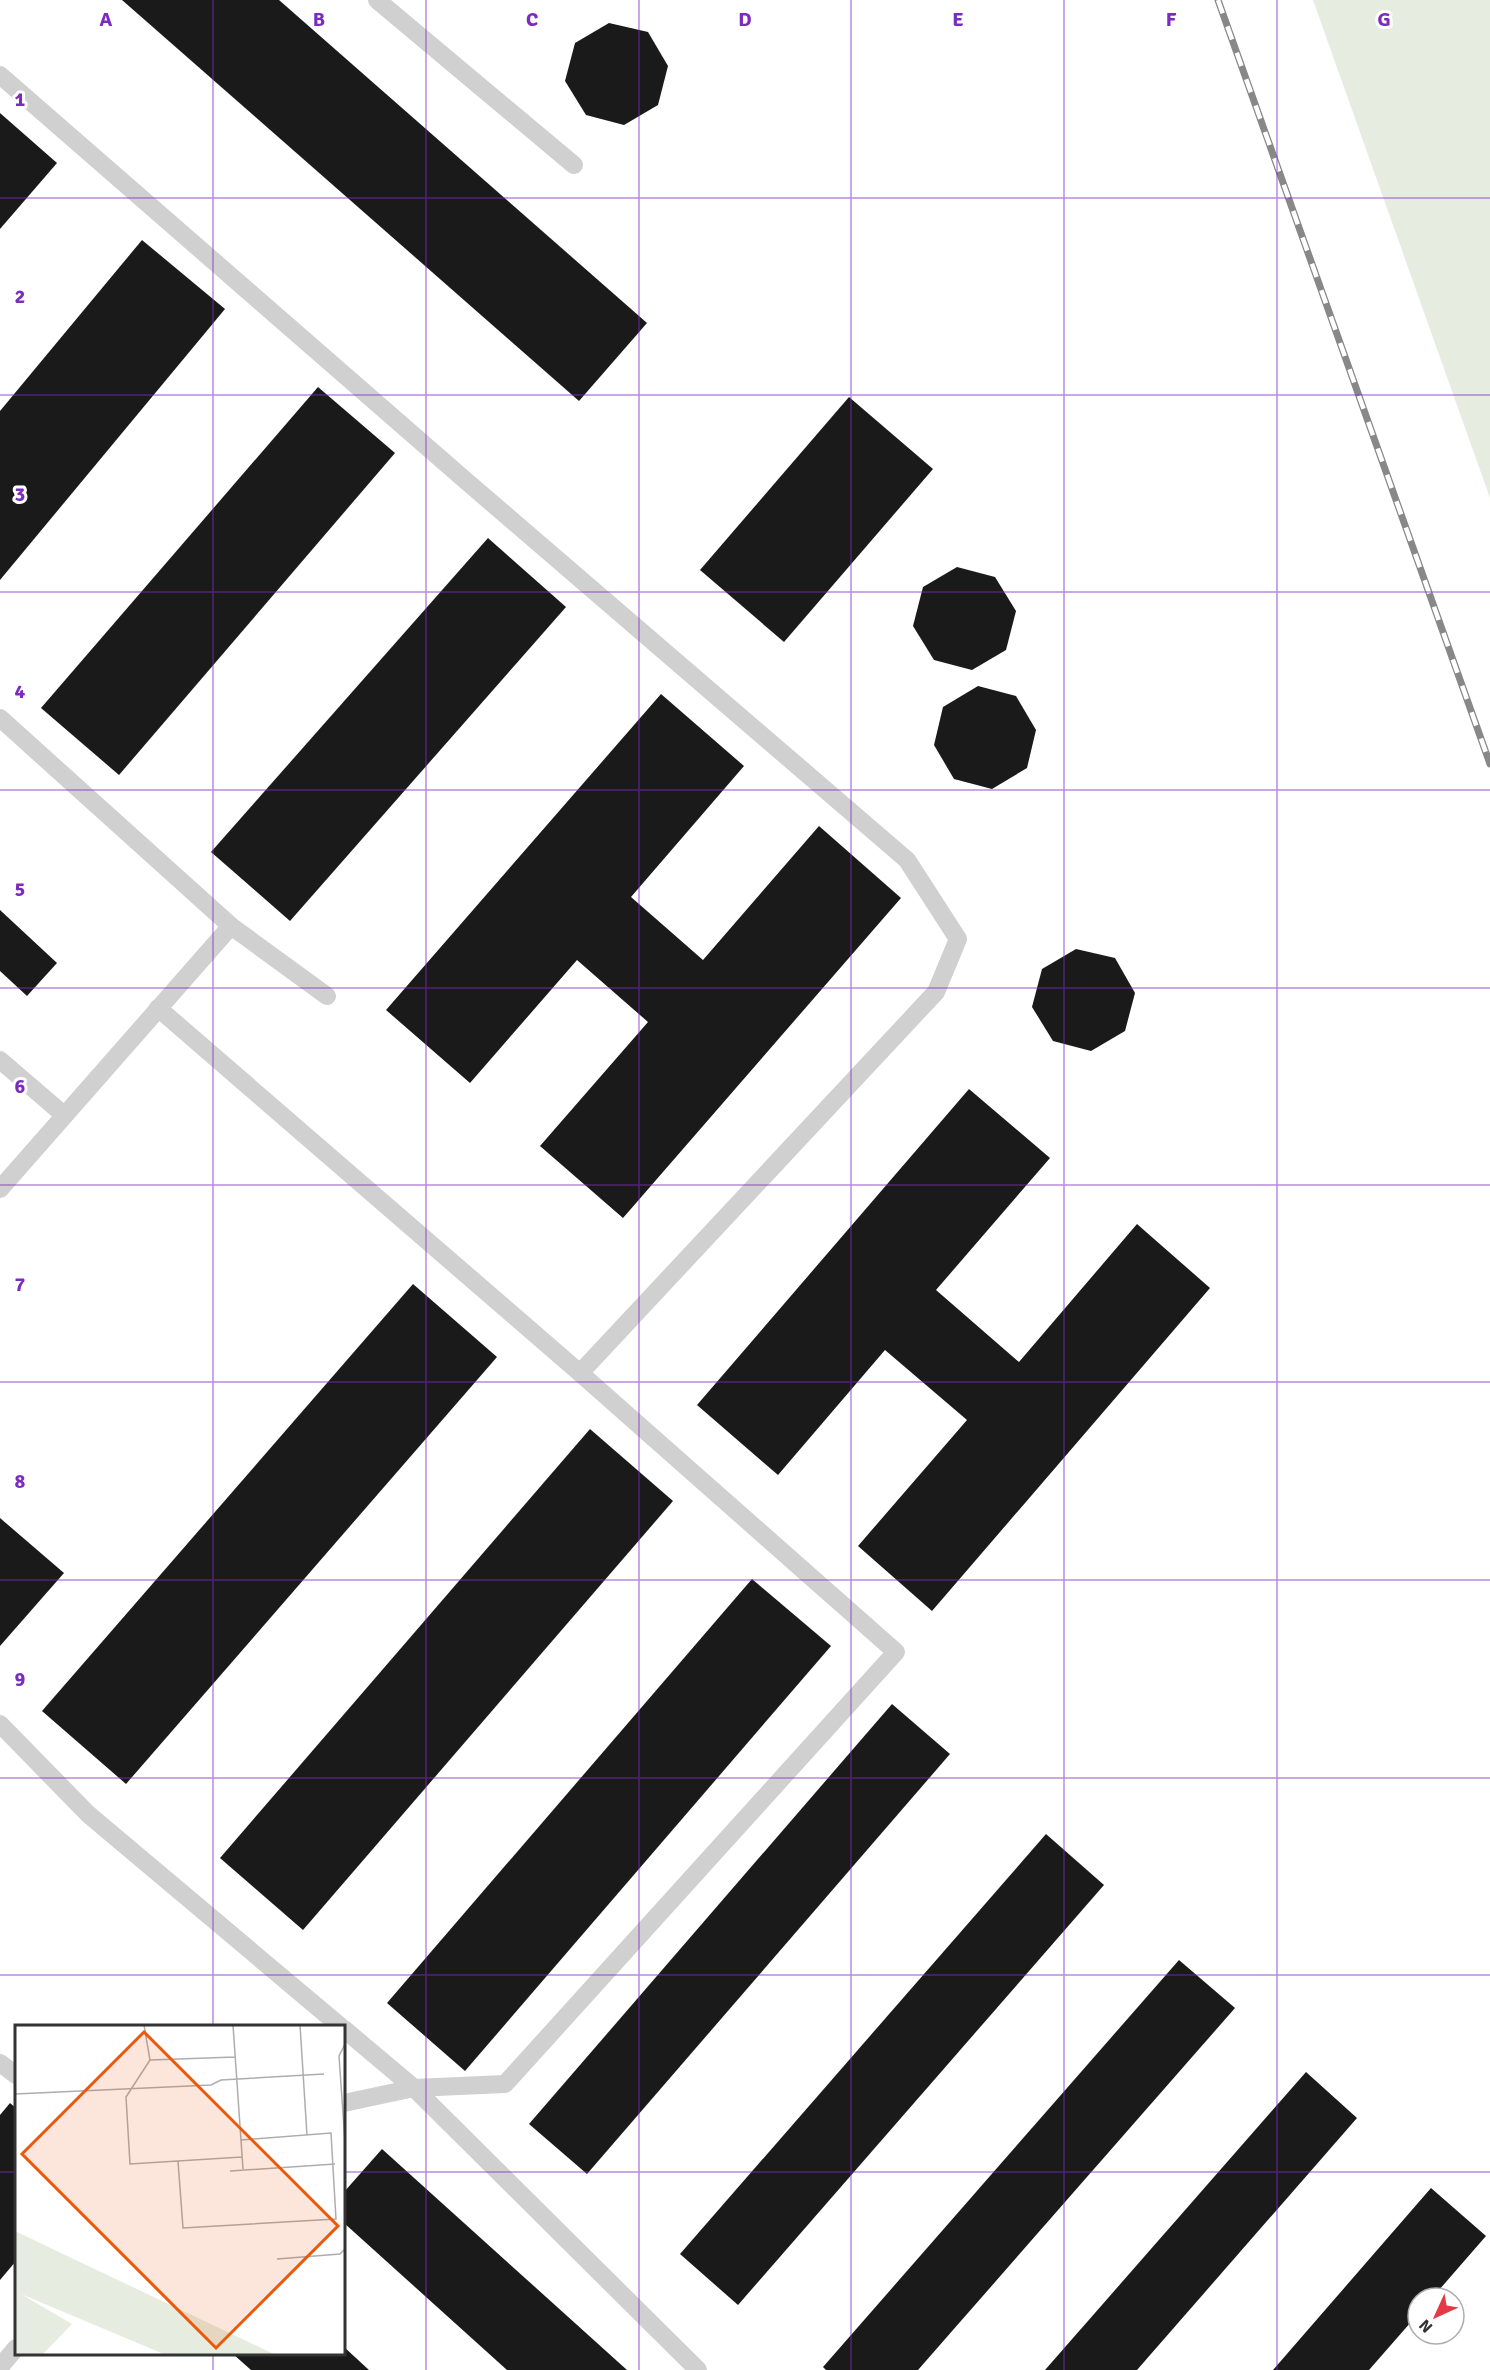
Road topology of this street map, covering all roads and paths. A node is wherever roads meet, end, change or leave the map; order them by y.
1 (377, 0) edge
2 (0, 75) edge
3 (574, 165) dead end
4 (0, 718) edge
5 (231, 926) junction
6 (327, 996) dead end
7 (158, 1008) junction
8 (0, 1060) edge
9 (64, 1115) junction
10 (0, 1188) edge
11 (580, 1373) junction
12 (0, 1724) edge
13 (338, 2025) edge
14 (345, 2030) edge
15 (0, 2063) edge
16 (15, 2074) edge
17 (414, 2088) junction
18 (345, 2103) edge
19 (15, 2349) edge
20 (0, 2367) edge
21 (698, 2370) edge

1 - 3 lane
2 - 11 lane
4 - 5 lane
5 - 6 lane
5 - 7 lane
7 - 9 lane
7 - 11 lane
8 - 9 lane
9 - 10 lane
11 - 17 lane
12 - 13 lane
14 - 17 lane
15 - 16 lane
17 - 18 lane
17 - 21 lane
19 - 20 lane

